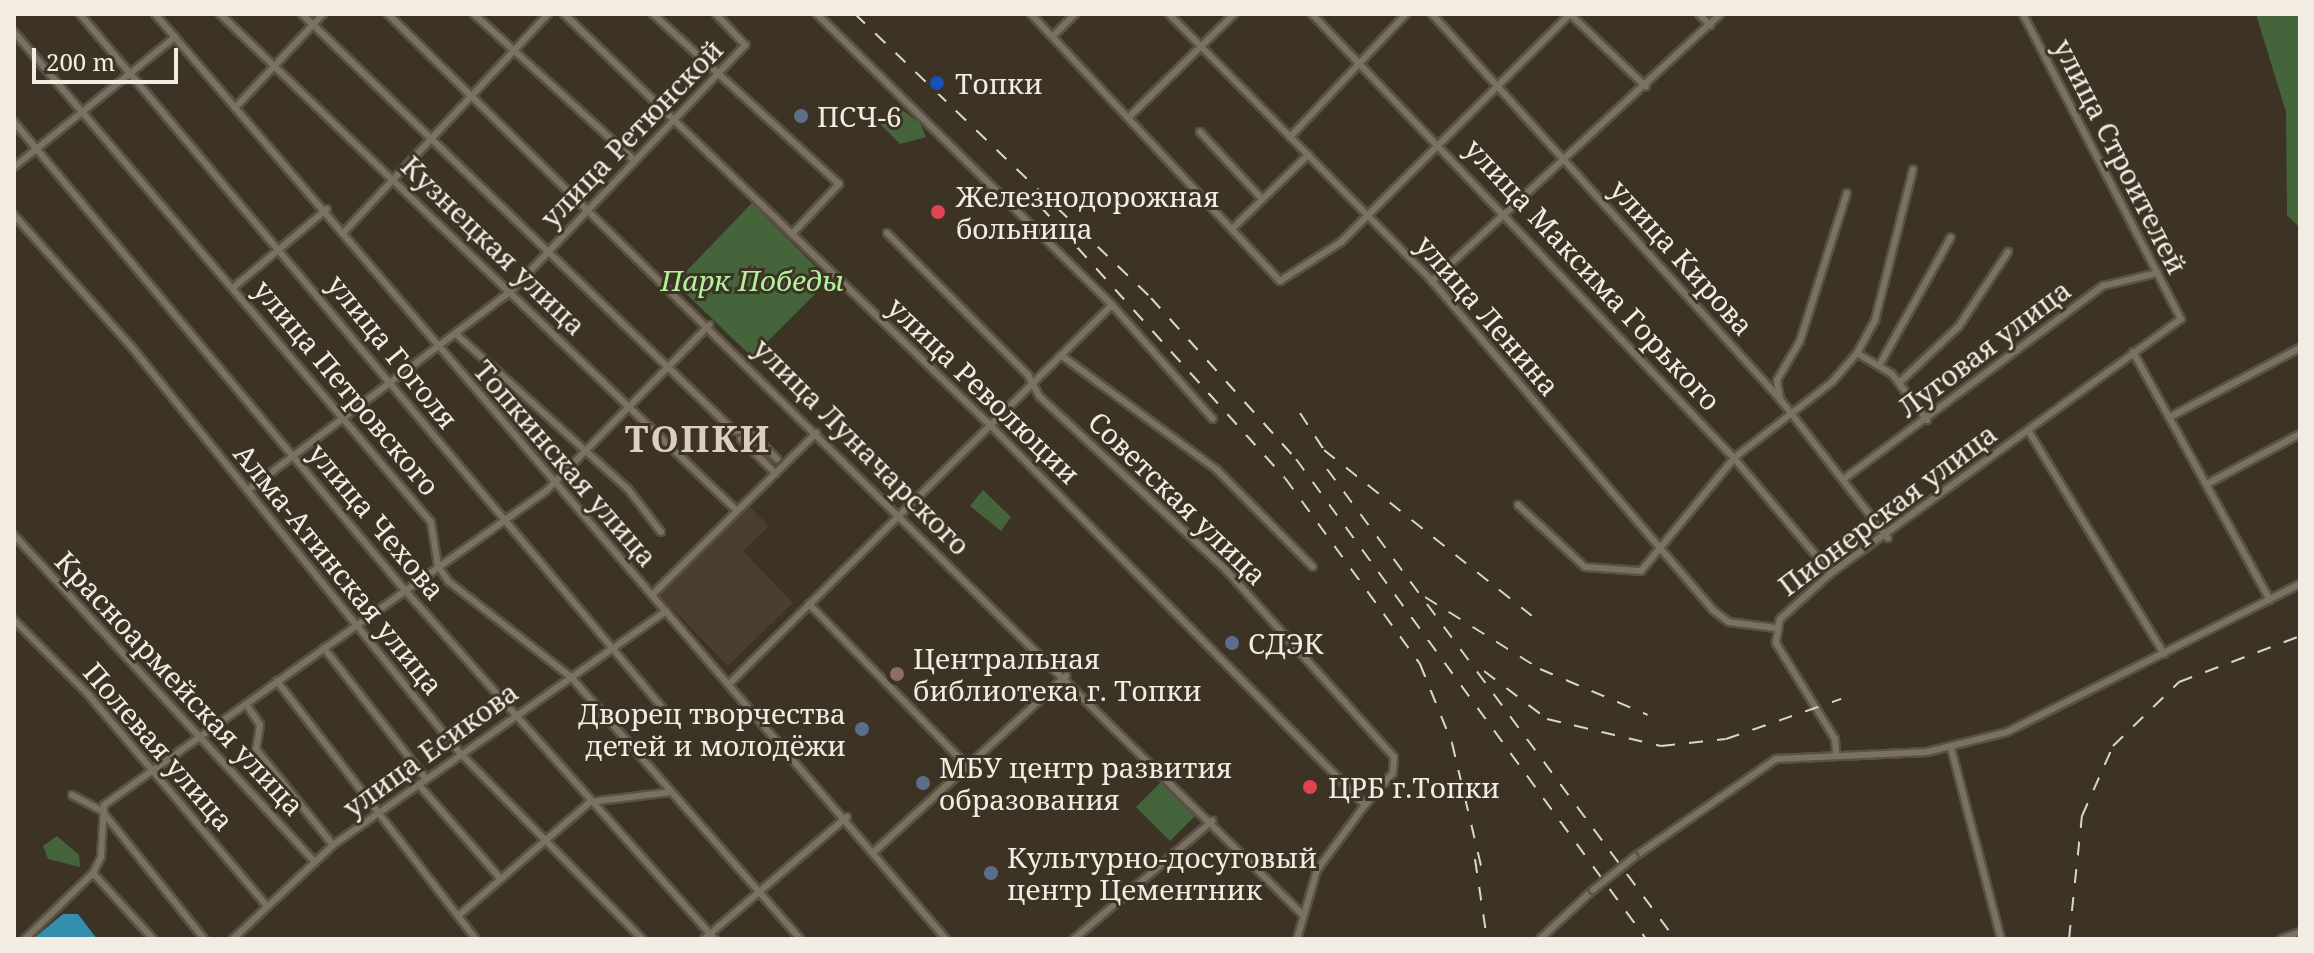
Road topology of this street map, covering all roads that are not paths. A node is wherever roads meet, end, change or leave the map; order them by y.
1 (80, 14) edge
2 (155, 14) edge
3 (220, 14) edge
4 (302, 14) edge
5 (323, 14) edge
6 (388, 14) edge
7 (474, 14) edge
8 (548, 14) edge
9 (564, 14) edge
10 (653, 14) edge
11 (716, 14) edge
12 (817, 14) edge
13 (1031, 14) edge
14 (1075, 14) edge
15 (1169, 14) edge
16 (1234, 14) edge
17 (1312, 14) edge
18 (1406, 14) edge
19 (1432, 14) edge
20 (1570, 14) edge
21 (1699, 14) edge
22 (1720, 14) edge
23 (2023, 14) edge
24 (313, 24) junction
25 (1710, 25) junction
26 (14, 32) edge
27 (1053, 36) junction
28 (175, 37) junction
29 (1201, 48) junction
30 (514, 52) junction
31 (1360, 64) junction
32 (275, 67) junction
33 (133, 74) junction
34 (717, 75) junction
35 (1499, 83) junction
36 (1646, 87) junction
37 (469, 95) junction
38 (235, 108) junction
39 (86, 113) junction
40 (1132, 114) junction
41 (673, 119) junction
42 (14, 122) edge
43 (1200, 132) dead end
44 (431, 137) junction
45 (1290, 137) junction
46 (1439, 142) junction
47 (37, 150) junction
48 (1308, 155) junction
49 (634, 160) junction
50 (1568, 161) junction
51 (14, 167) edge
52 (1913, 170) dead end
53 (392, 176) junction
54 (1847, 193) dead end
55 (1262, 199) junction
56 (327, 209) junction
57 (587, 209) junction
58 (1507, 214) junction
59 (14, 215) edge
60 (1367, 215) junction
61 (1233, 228) junction
62 (345, 231) junction
63 (887, 233) dead end
64 (792, 234) junction
65 (1951, 237) dead end
66 (280, 249) junction
67 (2008, 252) dead end
68 (547, 253) junction
69 (2157, 273) junction
70 (1432, 281) junction
71 (234, 287) junction
72 (511, 291) junction
73 (1112, 305) junction
74 (2181, 319) joint
75 (709, 325) junction
76 (457, 335) junction
77 (2300, 348) edge
78 (437, 349) junction
79 (2133, 352) junction
80 (1857, 353) junction
81 (1062, 356) junction
82 (1880, 364) junction
83 (669, 366) junction
84 (390, 380) junction
85 (1031, 382) junction
86 (1900, 382) junction
87 (1780, 399) junction
88 (628, 407) junction
89 (1792, 413) junction
90 (2170, 417) junction
91 (1213, 419) dead end
92 (340, 420) junction
93 (1927, 420) junction
94 (990, 425) junction
95 (2028, 430) junction
96 (816, 433) junction
97 (2300, 434) edge
98 (741, 439) dead end
99 (587, 451) junction
100 (293, 455) junction
101 (1734, 458) junction
102 (777, 459) dead end
103 (776, 474) junction
104 (1845, 478) junction
105 (2207, 484) junction
106 (550, 485) junction
107 (248, 490) junction
108 (1518, 505) dead end
109 (736, 510) junction
110 (900, 514) junction
111 (503, 522) junction
112 (661, 532) dead end
113 (14, 535) edge
114 (1888, 538) junction
115 (1663, 550) junction
116 (438, 566) junction
117 (1313, 567) dead end
118 (1831, 573) junction
119 (2300, 584) edge
120 (403, 588) junction
121 (652, 595) junction
122 (2270, 600) junction
123 (809, 604) junction
124 (666, 611) junction
125 (14, 620) edge
126 (355, 626) junction
127 (1776, 628) junction
128 (615, 645) junction
129 (324, 648) junction
130 (2164, 654) junction
131 (1066, 676) junction
132 (571, 677) junction
133 (277, 681) junction
134 (731, 682) junction
135 (246, 704) junction
136 (514, 713) junction
137 (670, 717) dead end
138 (198, 737) junction
139 (1835, 739) junction
140 (1951, 748) junction
141 (459, 752) junction
142 (1836, 753) junction
143 (1858, 753) junction
144 (968, 767) junction
145 (152, 770) junction
146 (426, 779) junction
147 (419, 785) junction
148 (671, 792) junction
149 (72, 795) dead end
150 (590, 802) junction
151 (1365, 805) junction
152 (102, 811) junction
153 (378, 814) junction
154 (847, 817) junction
155 (1212, 821) junction
156 (542, 843) junction
157 (333, 845) junction
158 (876, 850) junction
159 (314, 861) junction
160 (93, 873) junction
161 (500, 878) junction
162 (759, 892) junction
163 (266, 905) junction
164 (1301, 913) junction
165 (458, 916) junction
166 (2300, 932) edge
167 (713, 936) edge
168 (25, 939) edge
169 (153, 939) edge
170 (204, 939) edge
171 (233, 939) edge
172 (476, 939) edge
173 (642, 939) edge
174 (704, 939) edge
175 (800, 939) edge
176 (946, 939) edge
177 (1074, 939) edge
178 (1297, 939) edge
179 (1540, 939) edge
180 (2001, 939) edge
181 (2281, 939) edge

1 - 33 street, улица Гоголя
2 - 28 street, Топкинская улица
3 - 32 street, Кузнецкая улица
4 - 24 street
5 - 24 street
6 - 37 street, улица Луначарского
7 - 30 street
8 - 30 street
9 - 41 street, улица Революции
10 - 34 street
11 - 34 street, улица Ретюнской
12 - 73 street
13 - 27 street
14 - 27 street
15 - 29 street, улица Ленина
16 - 29 street
17 - 31 street, улица Максима Горького
18 - 31 street
19 - 35 street, улица Кирова
20 - 35 street
20 - 36 street
21 - 25 street
22 - 25 street
23 - 69 street, улица Строителей
24 - 32 street
24 - 44 street
25 - 36 street
26 - 39 street, улица Петровского
27 - 40 street
28 - 33 street
28 - 38 street, Топкинская улица
29 - 40 street
29 - 45 street, улица Ленина
30 - 37 street
30 - 49 street
31 - 45 street
31 - 46 street, улица Максима Горького
32 - 38 street
32 - 53 street, Кузнецкая улица
33 - 39 street
33 - 66 street, улица Гоголя
34 - 41 street, улица Ретюнской
34 - 64 street
35 - 46 street
35 - 50 street, улица Кирова
36 - 50 street
37 - 44 street
37 - 57 street, улица Луначарского
38 - 56 street, Топкинская улица
39 - 47 street
39 - 71 street, улица Петровского
40 - 61 street
41 - 49 street, улица Ретюнской
41 - 64 street, улица Революции
42 - 47 street, улица Чехова
43 - 55 street
44 - 53 street
44 - 68 street
45 - 48 street, улица Ленина
46 - 58 street, улица Максима Горького
46 - 60 street
47 - 51 street
47 - 100 street, улица Чехова
48 - 55 street
48 - 60 street, улица Ленина
49 - 57 street, улица Ретюнской
50 - 58 street
50 - 87 street, улица Кирова
52 - 80 street
53 - 62 street
53 - 72 street, Кузнецкая улица
54 - 87 street
55 - 61 street
56 - 62 street, Топкинская улица
56 - 66 street
57 - 68 street, улица Ретюнской
57 - 75 street, улица Луначарского
58 - 70 street
58 - 101 street, улица Максима Горького
59 - 107 street, Алма-Атинская улица
60 - 61 street
60 - 70 street, улица Ленина
62 - 78 street, Топкинская улица
63 - 85 street, Советская улица
64 - 94 street, улица Революции
65 - 82 street
66 - 71 street
66 - 84 street, улица Гоголя
67 - 86 street
68 - 72 street, улица Ретюнской
68 - 83 street
69 - 74 street, улица Строителей
69 - 93 street, Луговая улица
70 - 115 street, улица Ленина
71 - 92 street, улица Петровского
72 - 76 street, улица Ретюнской
72 - 88 street, Кузнецкая улица
73 - 81 street
73 - 91 street
74 - 79 street, Пионерская улица
75 - 83 street
75 - 96 street, улица Луначарского
76 - 78 street, улица Ретюнской
76 - 99 street, Топкинская улица
77 - 90 street
78 - 84 street, улица Ретюнской
78 - 106 street, Топкинская улица
79 - 90 street
79 - 95 street, Пионерская улица
80 - 82 street
80 - 89 street
81 - 85 street
81 - 117 street
82 - 86 street
83 - 88 street
83 - 102 street
84 - 92 street, улица Ретюнской
84 - 111 street, улица Гоголя
85 - 94 street
85 - 151 street, Советская улица
86 - 93 street
87 - 89 street, улица Кирова
88 - 99 street
88 - 109 street, Кузнецкая улица
89 - 101 street
89 - 104 street, улица Кирова
90 - 105 street
92 - 100 street, улица Ретюнской
92 - 116 street, улица Петровского
93 - 104 street, Луговая улица
94 - 110 street
94 - 151 street, улица Революции
95 - 114 street, Пионерская улица
95 - 130 street, Пионерская улица
96 - 103 street
96 - 110 street, улица Луначарского
97 - 105 street
98 - 103 street
99 - 106 street
99 - 112 street, Топкинская улица
100 - 107 street, улица Ретюнской
100 - 120 street, улица Чехова
101 - 115 street
101 - 118 street, улица Максима Горького
103 - 109 street
104 - 114 street, улица Кирова
105 - 122 street
106 - 111 street
106 - 121 street, Топкинская улица
107 - 126 street, Алма-Атинская улица
108 - 115 street
109 - 121 street
110 - 123 street
110 - 131 street, улица Луначарского
111 - 116 street
111 - 128 street, улица Гоголя
113 - 138 street, Красноармейская улица
114 - 118 street, Пионерская улица
115 - 127 street, улица Ленина
116 - 120 street
116 - 132 street
118 - 127 street, Пионерская улица
119 - 122 street
120 - 126 street
120 - 136 street, улица Чехова
121 - 124 street, Топкинская улица
122 - 130 street
123 - 134 street
123 - 144 street
124 - 128 street, улица Есикова
124 - 134 street, Топкинская улица
125 - 145 street, Полевая улица
126 - 129 street
126 - 141 street, Алма-Атинская улица
127 - 139 street
128 - 132 street, улица Есикова
128 - 137 street, улица Гоголя
129 - 133 street
129 - 146 street
130 - 140 street
131 - 144 street
131 - 155 street, улица Луначарского
132 - 136 street, улица Есикова
132 - 148 street
133 - 135 street
133 - 153 street
134 - 154 street, Топкинская улица
135 - 138 street
135 - 157 street
136 - 141 street, улица Есикова
136 - 150 street, улица Чехова
138 - 145 street
138 - 159 street, Красноармейская улица
139 - 142 street
139 - 143 street
140 - 143 street
140 - 180 street
141 - 146 street, улица Есикова
141 - 156 street, Алма-Атинская улица
142 - 143 street
142 - 179 street, bridge
144 - 158 street
145 - 152 street
145 - 163 street, Полевая улица
146 - 147 street, улица Есикова
147 - 153 street, улица Есикова
147 - 161 street
148 - 150 street
148 - 162 street
149 - 152 street
150 - 156 street
150 - 167 street, улица Чехова
151 - 164 street, Советская улица
152 - 160 street
152 - 170 street
153 - 157 street, улица Есикова
153 - 165 street
154 - 158 street, Топкинская улица
154 - 162 street
155 - 164 street, улица Луначарского
155 - 177 street
156 - 161 street
156 - 173 street, Алма-Атинская улица
157 - 159 street, улица Есикова
158 - 176 street, Топкинская улица
159 - 163 street, улица Есикова
160 - 168 street
160 - 169 street
161 - 165 street
162 - 167 street
162 - 175 street
163 - 171 street, улица Есикова
164 - 178 street, Советская улица
165 - 172 street
166 - 181 street
167 - 174 street

